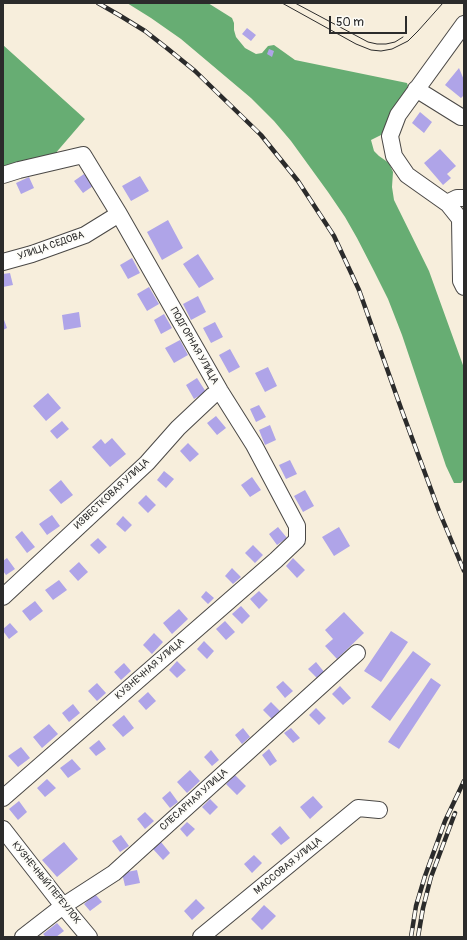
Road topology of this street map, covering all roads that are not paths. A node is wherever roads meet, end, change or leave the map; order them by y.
1 (464, 24) edge
2 (416, 89) junction
3 (464, 117) edge
4 (3, 175) edge
5 (464, 198) edge
6 (448, 204) junction
7 (119, 214) junction
8 (3, 262) edge
9 (464, 288) edge
10 (220, 391) junction
11 (297, 540) joint
12 (3, 597) edge
13 (357, 653) dead end
14 (3, 798) edge
15 (379, 810) dead end
16 (3, 829) edge
17 (63, 906) junction
18 (23, 937) edge
19 (89, 937) edge
20 (201, 937) edge

1 - 2 street
2 - 3 street
2 - 6 street
4 - 7 street, ПОДГОРНАЯ УЛИЦА
5 - 6 street
6 - 9 street
7 - 8 street, УЛИЦА СЕДОВА
7 - 10 street, ПОДГОРНАЯ УЛИЦА
10 - 11 street, ПОДГОРНАЯ УЛИЦА
10 - 12 street, ИЗВЕСТКОВАЯ УЛИЦА
11 - 14 street, КУЗНЕЧНАЯ УЛИЦА
13 - 17 street, СЛЕСАРНАЯ УЛИЦА
15 - 20 street, МАССОВАЯ УЛИЦА
16 - 17 street, КУЗНЕЧНЫЙ ПЕРЕУЛОК
17 - 18 street, СЛЕСАРНАЯ УЛИЦА
17 - 19 street, КУЗНЕЧНЫЙ ПЕРЕУЛОК

